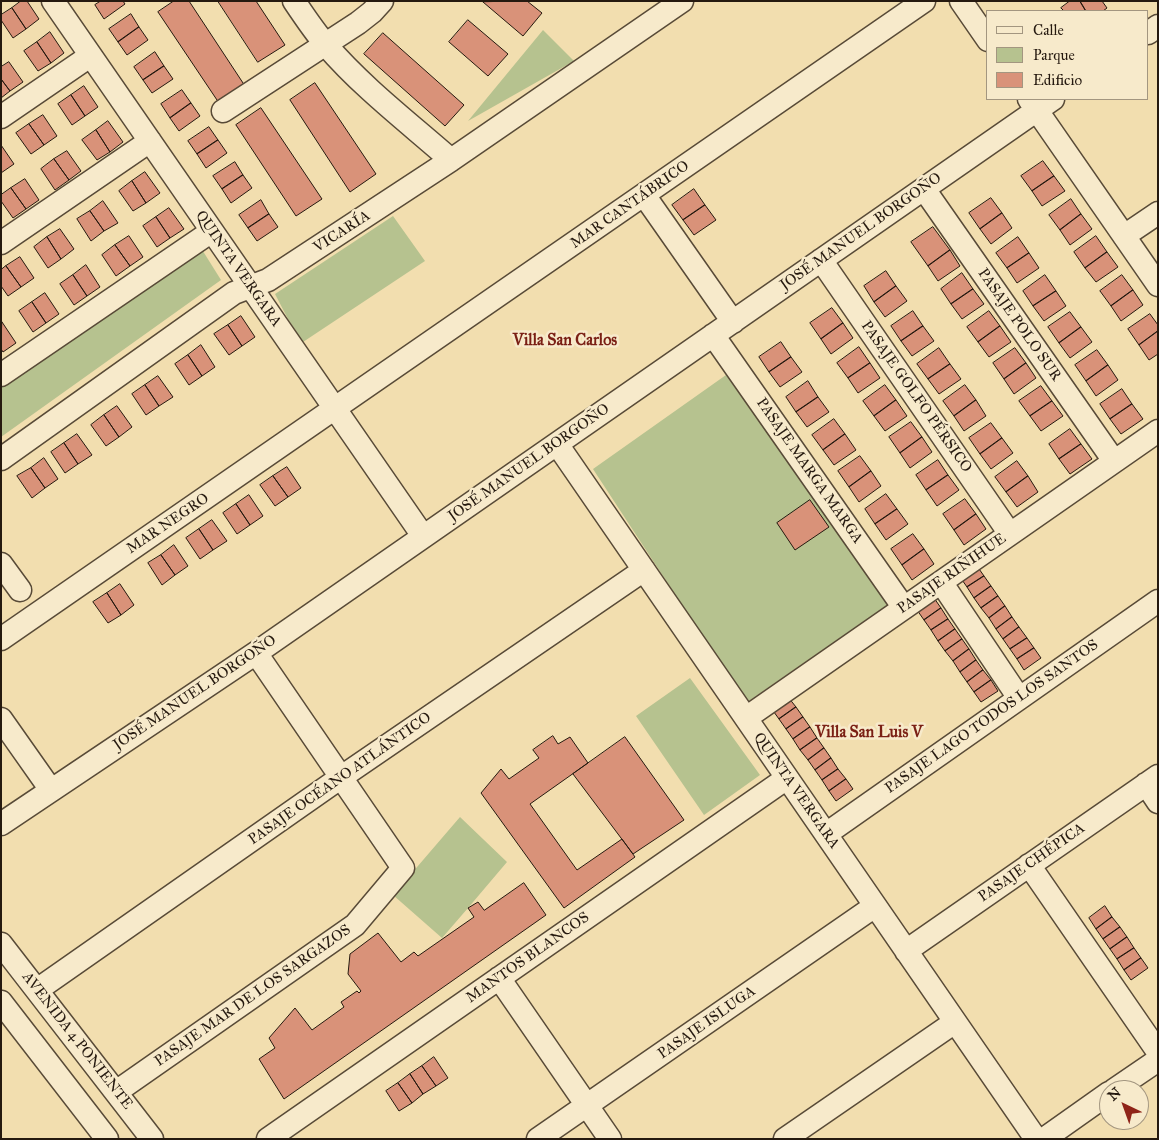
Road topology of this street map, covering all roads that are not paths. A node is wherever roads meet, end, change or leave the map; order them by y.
1 (52, 1) edge
2 (294, 1) edge
3 (382, 1) edge
4 (682, 1) edge
5 (924, 1) edge
6 (961, 1) edge
7 (986, 37) edge
8 (326, 44) junction
9 (90, 56) junction
10 (1039, 103) edge
11 (222, 111) dead end
12 (1, 117) edge
13 (150, 141) junction
14 (451, 160) junction
15 (924, 189) junction
16 (644, 195) junction
17 (1158, 213) edge
18 (212, 231) junction
19 (1124, 236) junction
20 (1, 243) edge
21 (821, 260) junction
22 (1158, 285) edge
23 (251, 287) junction
24 (733, 322) junction
25 (713, 335) junction
26 (1, 375) edge
27 (335, 409) junction
28 (1158, 430) edge
29 (557, 444) junction
30 (1, 459) edge
31 (1114, 461) junction
32 (1010, 534) junction
33 (423, 536) junction
34 (1, 564) edge
35 (644, 570) junction
36 (941, 582) junction
37 (20, 590) dead end
38 (1158, 601) edge
39 (904, 608) junction
40 (1, 639) edge
41 (256, 653) junction
42 (1020, 698) junction
43 (746, 718) junction
44 (1, 719) edge
45 (340, 778) junction
46 (787, 778) junction
47 (1154, 787) edge
48 (52, 790) junction
49 (1, 824) edge
50 (826, 834) junction
51 (1029, 865) junction
52 (876, 906) junction
53 (1, 944) edge
54 (906, 951) junction
55 (499, 978) junction
56 (37, 990) junction
57 (1, 1002) edge
58 (955, 1022) junction
59 (1158, 1052) edge
60 (1158, 1060) edge
61 (1129, 1080) edge
62 (116, 1092) junction
63 (1099, 1100) edge
64 (587, 1105) junction
65 (107, 1139) edge
66 (152, 1139) edge
67 (268, 1139) edge
68 (538, 1139) edge
69 (610, 1139) edge
70 (785, 1139) edge
71 (1036, 1139) edge
72 (1044, 1139) edge

1 - 9 street, QUINTA VERGARA
2 - 8 street
3 - 8 street
4 - 14 street, VICARÍA
5 - 16 street, MAR CANTÁBRICO
6 - 7 street
8 - 11 street
8 - 14 street
9 - 12 street
9 - 13 street, QUINTA VERGARA
10 - 15 street, JOSÉ MANUEL BORGOÑO
10 - 19 street
13 - 18 street, QUINTA VERGARA
13 - 20 street
14 - 23 street, VICARÍA
15 - 21 street, JOSÉ MANUEL BORGOÑO
15 - 31 street, PASAJE POLO SUR
16 - 24 street
16 - 27 street, MAR CANTÁBRICO
17 - 19 street
18 - 23 street, QUINTA VERGARA
18 - 26 street
19 - 22 street
21 - 24 street, JOSÉ MANUEL BORGOÑO
21 - 32 street, PASAJE GOLFO PÉRSICO
23 - 27 street, QUINTA VERGARA
23 - 30 street, VICARÍA
24 - 25 street, JOSÉ MANUEL BORGOÑO
25 - 29 street, JOSÉ MANUEL BORGOÑO
25 - 39 street, PASAJE MARGA MARGA
27 - 33 street, QUINTA VERGARA
27 - 40 street, MAR NEGRO
28 - 31 street, PASAJE RIÑIHUE
29 - 33 street, JOSÉ MANUEL BORGOÑO
29 - 35 street, QUINTA VERGARA
31 - 32 street, PASAJE RIÑIHUE
32 - 36 street, PASAJE RIÑIHUE
33 - 41 street, JOSÉ MANUEL BORGOÑO
34 - 37 street
35 - 43 street, QUINTA VERGARA
35 - 45 street, PASAJE OCÉANO ATLÁNTICO
36 - 39 street, PASAJE RIÑIHUE
36 - 42 street
38 - 42 street, PASAJE LAGO TODOS LOS SANTOS
39 - 43 street, PASAJE RIÑIHUE
41 - 45 street
41 - 48 street, JOSÉ MANUEL BORGOÑO
42 - 50 street, PASAJE LAGO TODOS LOS SANTOS
43 - 46 street, QUINTA VERGARA
44 - 48 street
45 - 56 street, PASAJE OCÉANO ATLÁNTICO
45 - 62 street, PASAJE MAR DE LOS SARGAZOS
46 - 50 street, QUINTA VERGARA
46 - 55 street, MANTOS BLANCOS
47 - 51 street, PASAJE CHÉPICA
48 - 49 street, JOSÉ MANUEL BORGOÑO
50 - 52 street, QUINTA VERGARA
51 - 54 street, PASAJE CHÉPICA
51 - 59 street
52 - 54 street, QUINTA VERGARA
52 - 64 street, PASAJE ISLUGA
53 - 56 street, AVENIDA 4 PONIENTE
54 - 58 street, QUINTA VERGARA
55 - 64 street
55 - 67 street, MANTOS BLANCOS
56 - 62 street, AVENIDA 4 PONIENTE
57 - 65 street
58 - 70 street
58 - 71 street, QUINTA VERGARA
60 - 61 street
62 - 66 street, AVENIDA 4 PONIENTE
63 - 72 street
64 - 68 street, PASAJE ISLUGA
64 - 69 street

